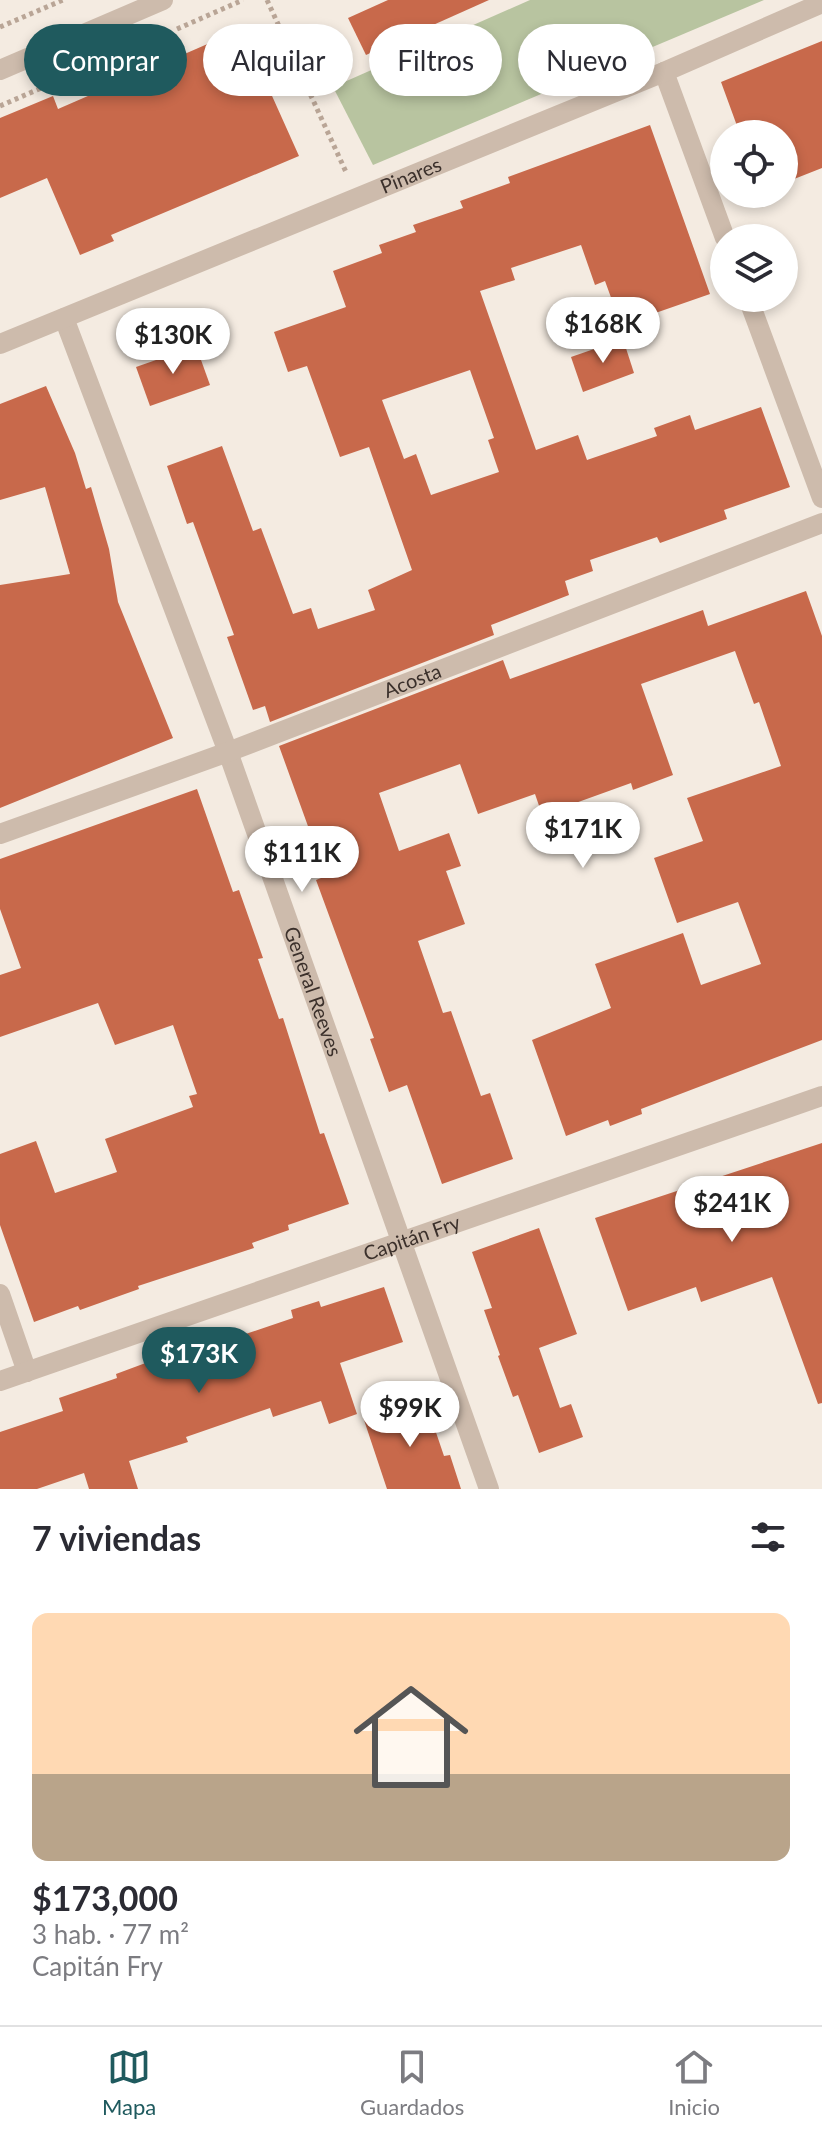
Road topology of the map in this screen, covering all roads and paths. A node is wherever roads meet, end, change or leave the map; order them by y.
1 (63, 0) edge
2 (163, 0) edge
3 (267, 0) edge
4 (822, 3) edge
5 (0, 27) edge
6 (0, 70) edge
7 (664, 72) junction
8 (358, 198) junction
9 (720, 224) edge
10 (753, 312) edge
11 (64, 318) junction
12 (0, 344) edge
13 (822, 498) edge
14 (822, 523) edge
15 (228, 752) junction
16 (0, 834) edge
17 (822, 1096) edge
18 (403, 1241) junction
19 (0, 1294) edge
20 (27, 1372) junction
21 (0, 1381) edge
22 (489, 1489) edge

1 - 5 path
2 - 6 street
3 - 8 path
4 - 7 street, Pinares
7 - 8 street, Pinares
7 - 9 street
8 - 11 street, Pinares
10 - 13 street
11 - 12 street, Pinares
11 - 15 street, General Reeves
14 - 15 street, Acosta
15 - 16 street, Acosta
15 - 18 street, General Reeves
17 - 18 street, Capitán Fry
18 - 20 street, Capitán Fry
18 - 22 street, General Reeves
19 - 20 street
20 - 21 street, Capitán Fry

